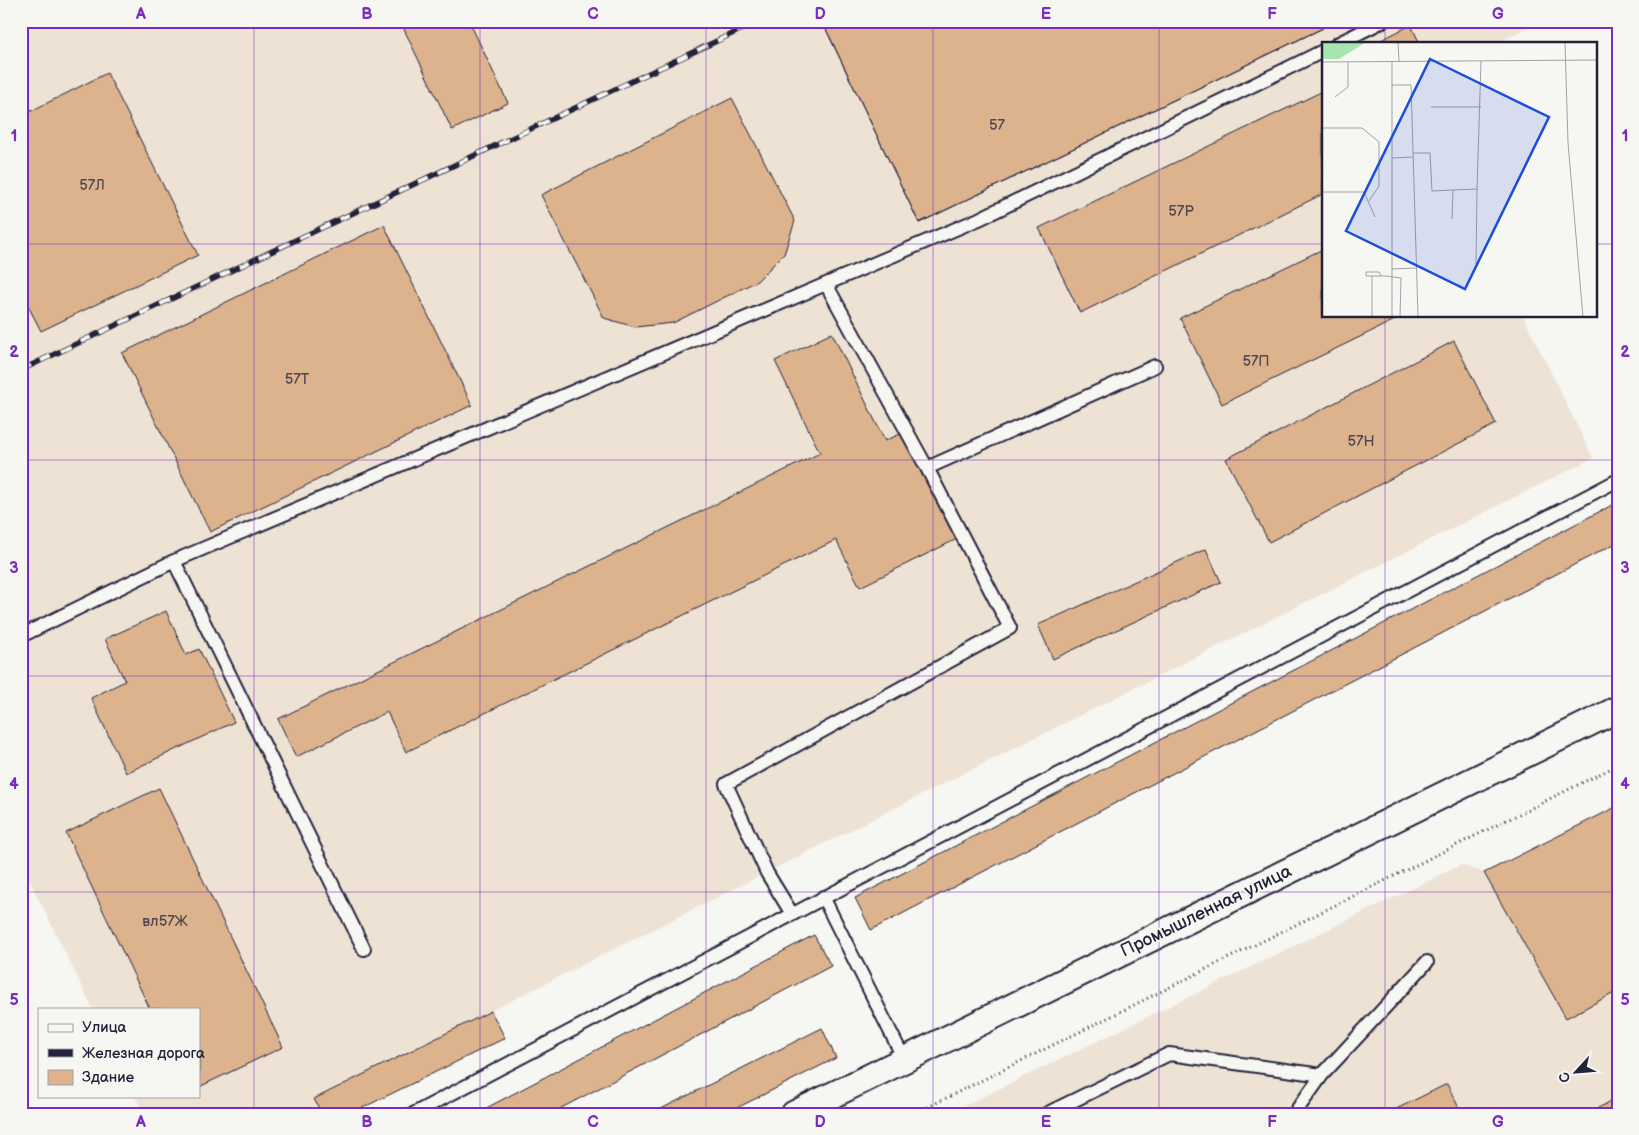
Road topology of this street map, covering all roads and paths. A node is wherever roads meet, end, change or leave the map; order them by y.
1 (1383, 21) edge
2 (1341, 42) edge
3 (1322, 51) edge
4 (826, 284) junction
5 (1156, 366) dead end
6 (927, 468) junction
7 (1618, 480) edge
8 (174, 561) junction
9 (21, 636) edge
10 (1618, 709) edge
11 (1618, 765) edge
12 (823, 897) junction
13 (792, 914) junction
14 (364, 949) dead end
15 (1427, 962) dead end
16 (904, 1059) junction
17 (1322, 1075) junction
18 (413, 1114) edge
19 (794, 1114) edge
20 (914, 1114) edge
21 (1046, 1114) edge
22 (1294, 1114) edge

1 - 2 lane
3 - 4 lane
4 - 6 lane
4 - 8 lane
5 - 6 lane
6 - 13 lane
7 - 12 lane
8 - 9 lane
8 - 14 lane
10 - 16 street, Промышленная улица
11 - 20 path
12 - 13 lane
12 - 16 lane
13 - 18 lane
15 - 17 lane
16 - 19 street, Промышленная улица
17 - 21 lane
17 - 22 lane

